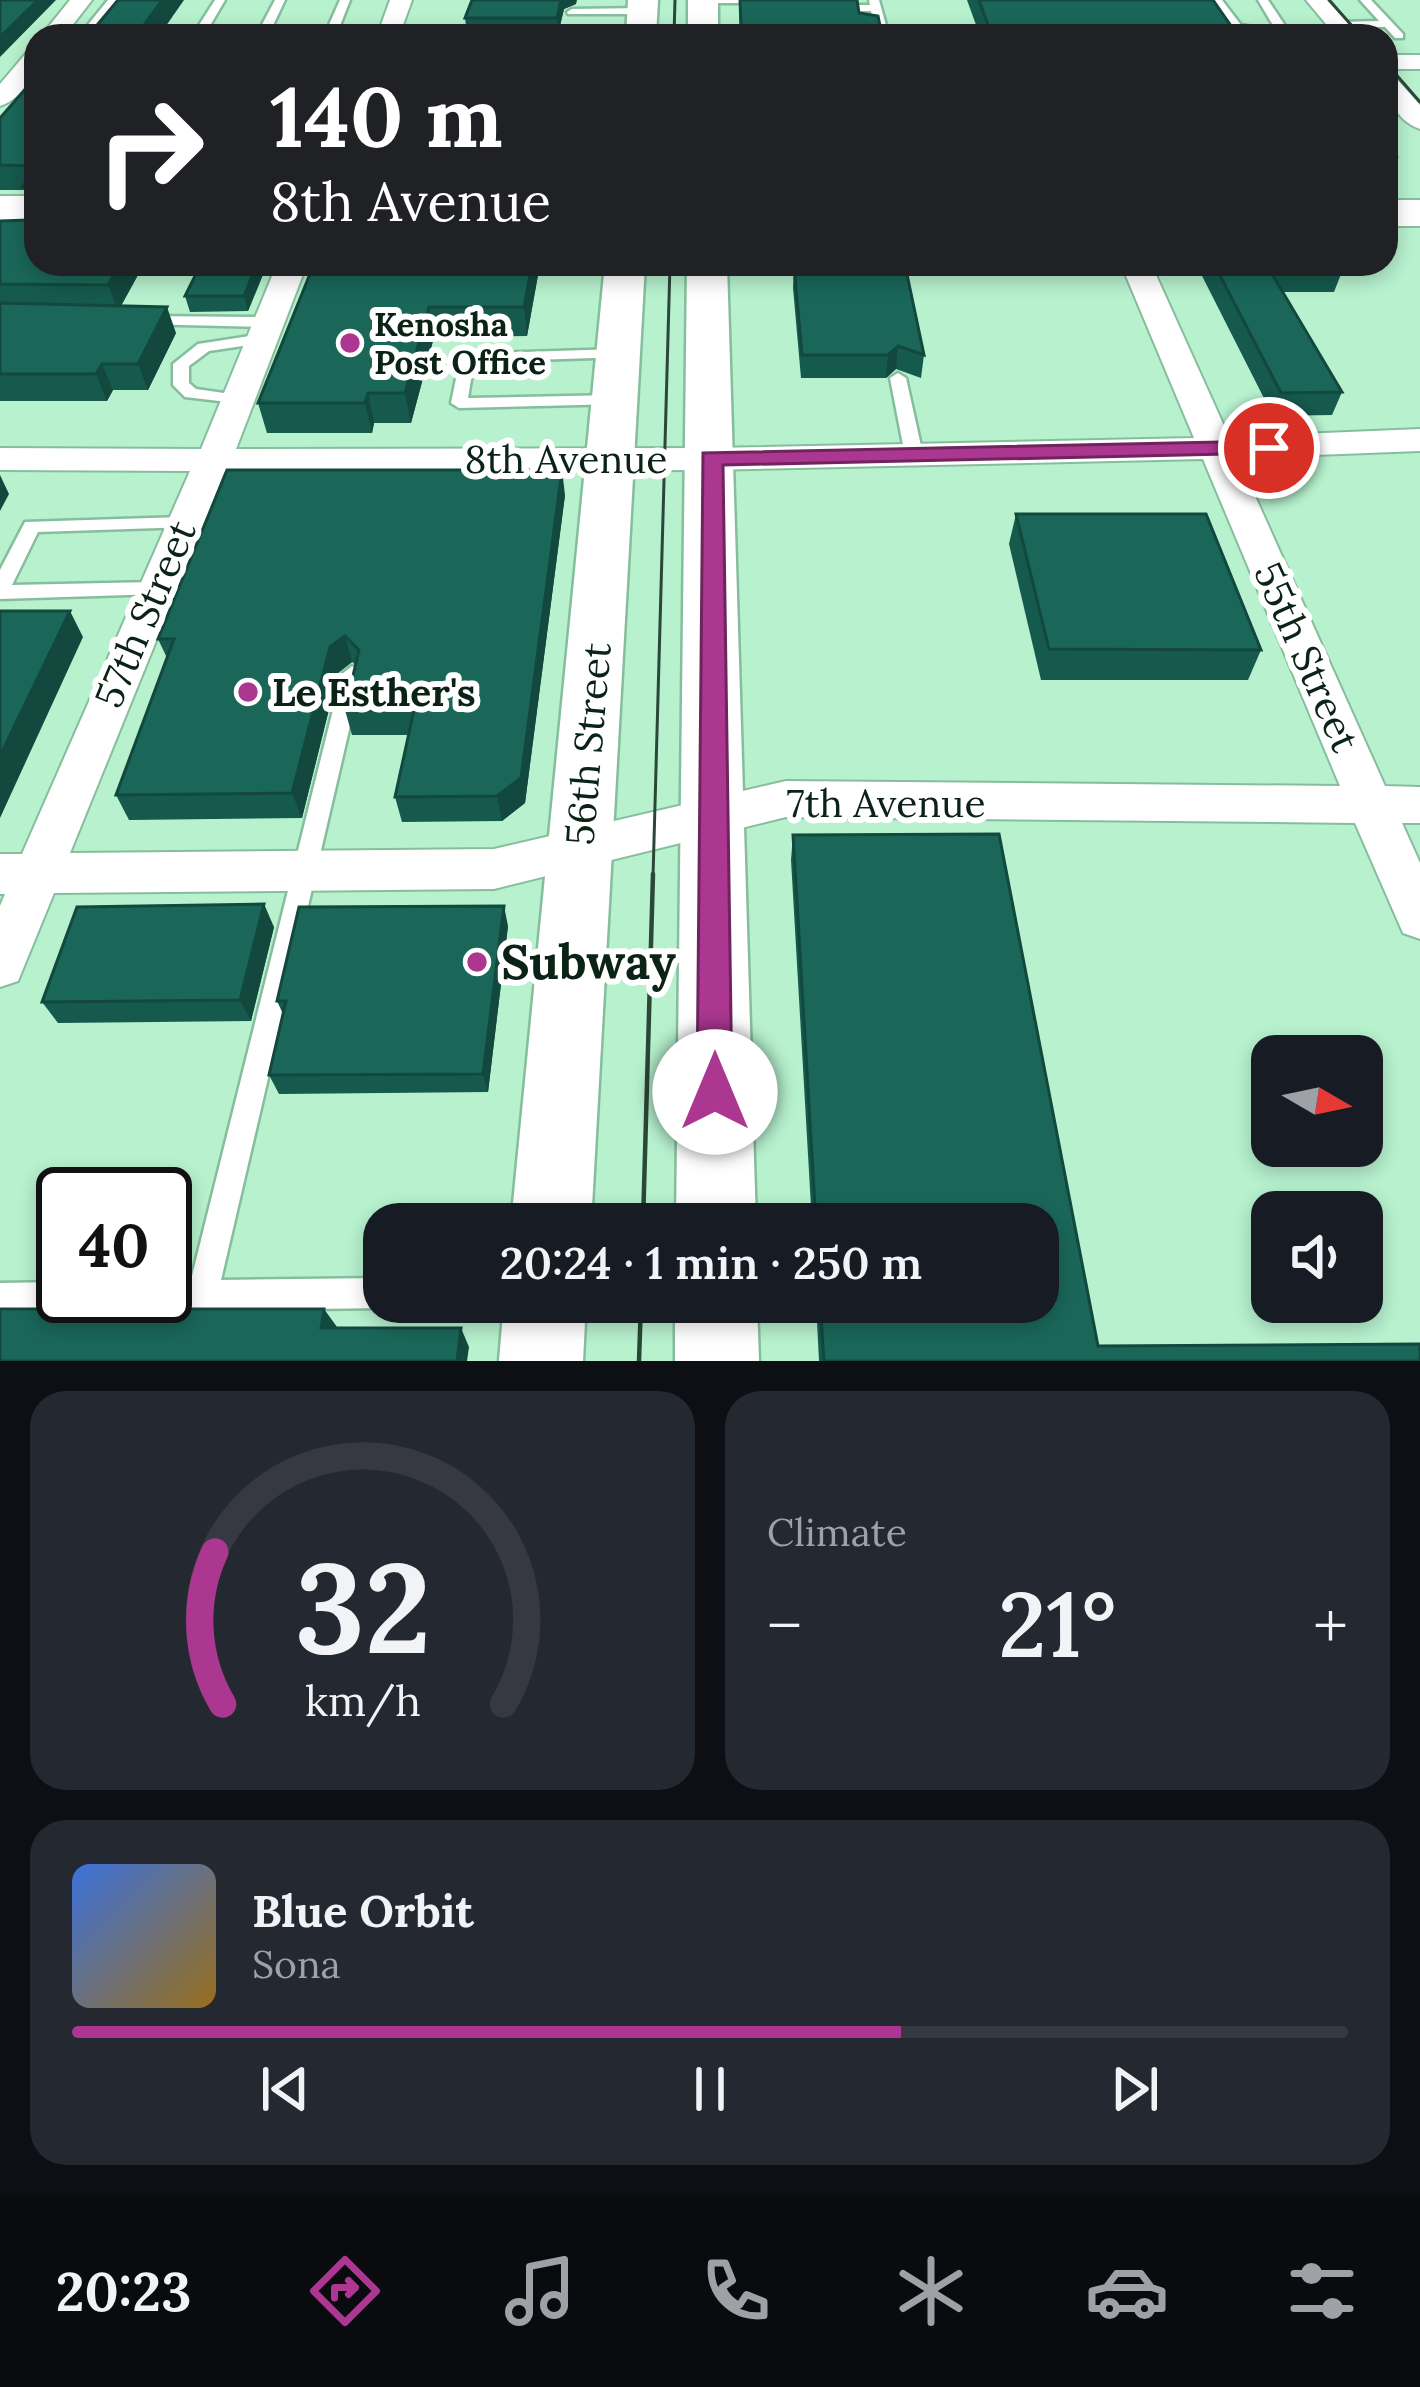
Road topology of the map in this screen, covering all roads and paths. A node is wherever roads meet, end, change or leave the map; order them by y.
1 (81, 0) edge
2 (114, 0) edge
3 (703, 0) edge
4 (749, 0) edge
5 (1217, 0) edge
6 (1317, 0) edge
7 (1365, 0) edge
8 (875, 4) edge
9 (766, 8) edge
10 (818, 8) edge
11 (572, 12) dead end
12 (642, 16) edge
13 (62, 24) edge
14 (94, 24) edge
15 (1237, 24) edge
16 (1338, 24) edge
17 (1387, 24) edge
18 (24, 72) edge
19 (1398, 95) edge
20 (0, 99) edge
21 (1420, 121) edge
22 (287, 276) edge
23 (624, 276) edge
24 (707, 276) edge
25 (1141, 276) edge
26 (134, 321) edge
27 (266, 330) junction
28 (618, 377) junction
29 (898, 378) edge
30 (239, 400) junction
31 (1420, 440) edge
32 (1217, 451) junction
33 (914, 455) junction
34 (711, 458) junction
35 (0, 459) edge
36 (612, 459) junction
37 (213, 460) junction
38 (182, 523) junction
39 (0, 590) edge
40 (154, 590) junction
41 (352, 674) edge
42 (1370, 804) junction
43 (1420, 805) edge
44 (712, 816) junction
45 (579, 848) junction
46 (306, 871) junction
47 (19, 874) edge
48 (1420, 918) edge
49 (0, 965) edge
50 (553, 1203) edge
51 (716, 1203) edge
52 (363, 1293) edge
53 (202, 1296) junction
54 (0, 1298) edge
55 (544, 1323) edge
56 (716, 1323) edge
57 (541, 1361) edge
58 (717, 1361) edge

1 - 13 street
2 - 14 lane
3 - 4 lane
4 - 9 lane
5 - 15 lane
6 - 16 street
7 - 17 lane
8 - 10 lane
11 - 12 lane
18 - 20 street
19 - 21 street
22 - 27 street, 57th Street
23 - 28 street, 56th Street
24 - 34 street
25 - 32 street, 55th Street
26 - 27 lane
27 - 30 street, 57th Street
27 - 30 lane
28 - 28 lane
28 - 36 street, 56th Street
29 - 33 lane
30 - 37 street, 57th Street
31 - 32 street, 8th Avenue
32 - 33 street, 8th Avenue
32 - 42 street, 55th Street
33 - 34 street, 8th Avenue
34 - 36 street, 8th Avenue
34 - 44 street
35 - 37 street, 8th Avenue
36 - 37 street, 8th Avenue
36 - 45 street, 56th Street
37 - 38 street, 57th Street
38 - 39 lane
38 - 40 street, 57th Street
39 - 40 lane
40 - 47 street, 57th Street
41 - 46 lane
42 - 43 street, 7th Avenue
42 - 44 street, 7th Avenue
42 - 48 street, 55th Street
44 - 45 street, 7th Avenue
44 - 51 street
45 - 46 street, 7th Avenue
45 - 50 street, 56th Street
46 - 47 street, 7th Avenue
46 - 53 lane
47 - 49 street, 57th Street
52 - 53 lane
53 - 54 lane
55 - 57 street
56 - 58 street

